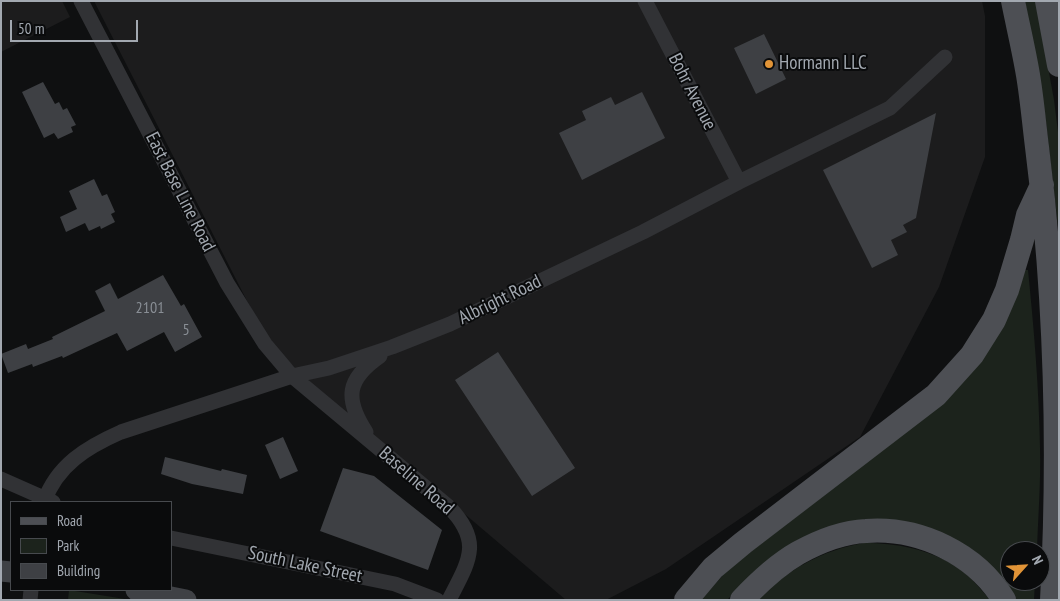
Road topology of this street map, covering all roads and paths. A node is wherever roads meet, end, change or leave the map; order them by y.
1 (81, 1) edge
2 (645, 1) edge
3 (1013, 1) edge
4 (1047, 1) edge
5 (945, 58) dead end
6 (1059, 64) edge
7 (739, 182) junction
8 (1042, 184) junction
9 (392, 347) junction
10 (292, 376) junction
11 (374, 444) junction
12 (1, 479) edge
13 (47, 501) edge
14 (172, 538) edge
15 (141, 591) edge
16 (186, 600) edge
17 (437, 600) edge
18 (449, 600) edge
19 (686, 600) edge
20 (742, 600) edge
21 (1004, 600) edge
22 (1052, 600) edge

1 - 10 street, East Base Line Road
2 - 7 street, Bohr Avenue
3 - 8 main road
4 - 6 main road
5 - 7 street, Albright Road
7 - 9 street, Albright Road
8 - 19 main road
8 - 22 main road
9 - 10 street, Albright Road
9 - 11 street, Baseline Road
10 - 11 street, Baseline Road
10 - 13 street, Albright Road
11 - 18 street, Baseline Road
12 - 13 street
14 - 17 street, South Lake Street
15 - 16 main road
20 - 21 main road

